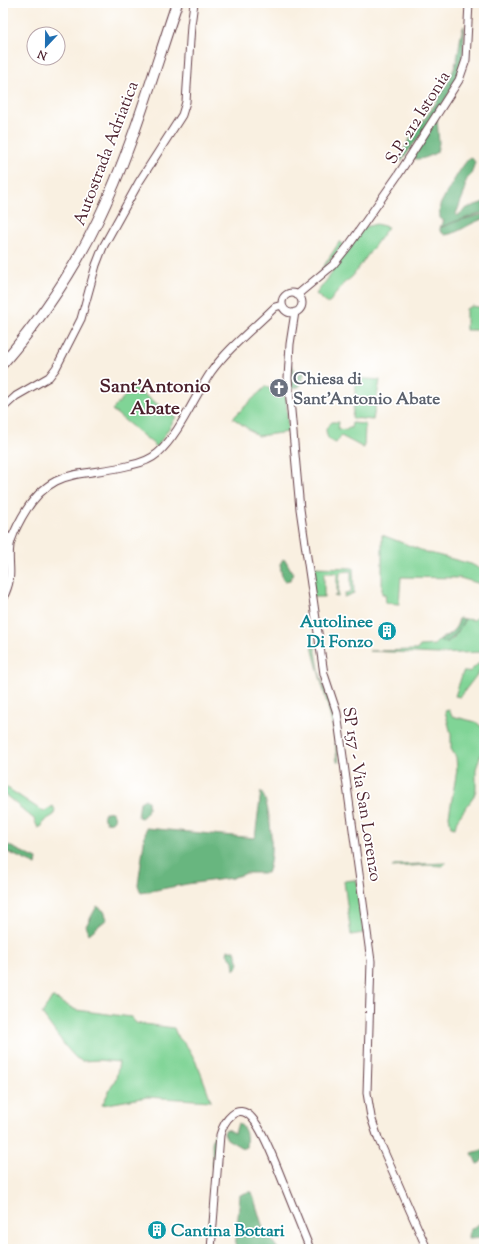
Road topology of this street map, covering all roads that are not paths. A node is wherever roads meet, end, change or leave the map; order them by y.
1 (170, 3) edge
2 (176, 3) edge
3 (194, 3) edge
4 (469, 3) edge
5 (298, 295) junction
6 (282, 305) junction
7 (295, 312) junction
8 (3, 354) edge
9 (3, 363) edge
10 (3, 408) edge
11 (3, 533) edge
12 (12, 540) junction
13 (3, 598) edge
14 (211, 1249) edge
15 (310, 1249) edge
16 (427, 1249) edge

1 - 8 highway, Autostrada Adriatica
2 - 9 highway, Autostrada Adriatica
3 - 10 main road
4 - 5 main road, S.P. 212 Istonia
5 - 6 main road
5 - 7 main road
6 - 7 main road
6 - 12 main road
7 - 16 main road, SP 157 - Via San Lorenzo
11 - 12 main road
12 - 13 main road
14 - 15 main road

